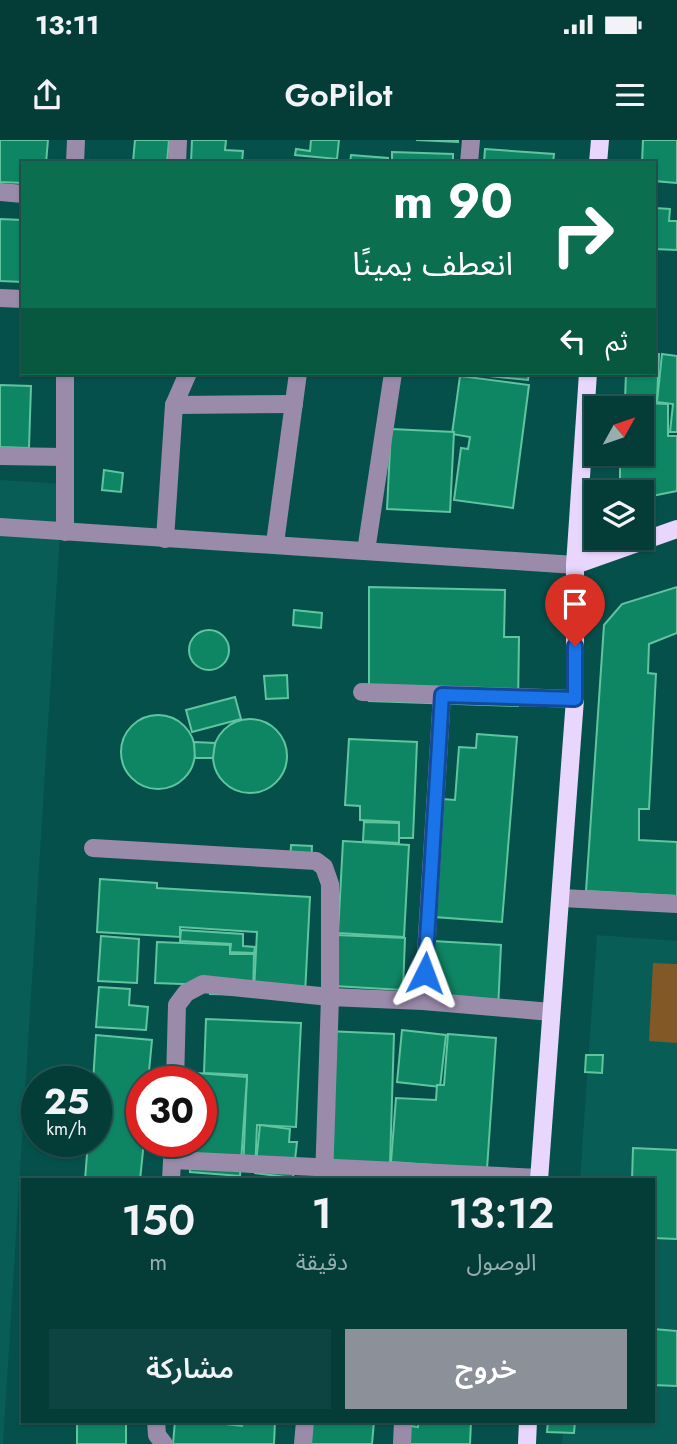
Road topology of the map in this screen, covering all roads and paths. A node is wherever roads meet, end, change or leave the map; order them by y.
1 (76, 140) edge
2 (178, 140) edge
3 (471, 140) edge
4 (600, 140) edge
5 (75, 161) edge
6 (177, 161) edge
7 (469, 161) edge
8 (598, 161) edge
9 (0, 192) edge
10 (21, 194) edge
11 (0, 298) edge
12 (21, 299) edge
13 (65, 375) edge
14 (187, 375) edge
15 (298, 375) edge
16 (393, 375) edge
17 (588, 375) edge
18 (294, 404) junction
19 (174, 405) junction
20 (0, 456) edge
21 (65, 457) junction
22 (0, 527) edge
23 (677, 529) edge
24 (65, 532) junction
25 (165, 539) junction
26 (275, 543) junction
27 (366, 551) junction
28 (575, 565) junction
29 (362, 692) dead end
30 (442, 695) junction
31 (575, 699) junction
32 (93, 848) dead end
33 (562, 898) junction
34 (677, 904) edge
35 (330, 997) junction
36 (424, 1001) junction
37 (551, 1012) junction
38 (175, 1066) edge
39 (173, 1160) joint
40 (324, 1173) edge
41 (414, 1176) edge
42 (172, 1178) edge
43 (497, 1178) edge
44 (539, 1178) edge
45 (156, 1423) edge
46 (305, 1423) edge
47 (403, 1423) edge
48 (528, 1423) edge
49 (164, 1444) edge
50 (303, 1444) edge
51 (402, 1444) edge
52 (527, 1444) edge

1 - 5 street
2 - 6 street
3 - 7 street
4 - 8 main road
9 - 10 street
11 - 12 street
13 - 21 street
14 - 19 street
15 - 18 street
16 - 27 street
17 - 28 main road
18 - 19 street
18 - 26 street
19 - 25 street
20 - 21 street
21 - 24 street
22 - 24 street
23 - 28 main road
24 - 25 street
25 - 26 street
26 - 27 street
27 - 28 street
28 - 31 main road
29 - 30 street
30 - 31 street
30 - 36 street
31 - 33 main road
32 - 35 street
33 - 34 street
33 - 37 main road
35 - 36 street
35 - 38 street
35 - 40 street
36 - 37 street
37 - 44 main road
39 - 40 street
39 - 42 street
40 - 41 street
41 - 43 street
45 - 49 street
46 - 50 street
47 - 51 street
48 - 52 main road

